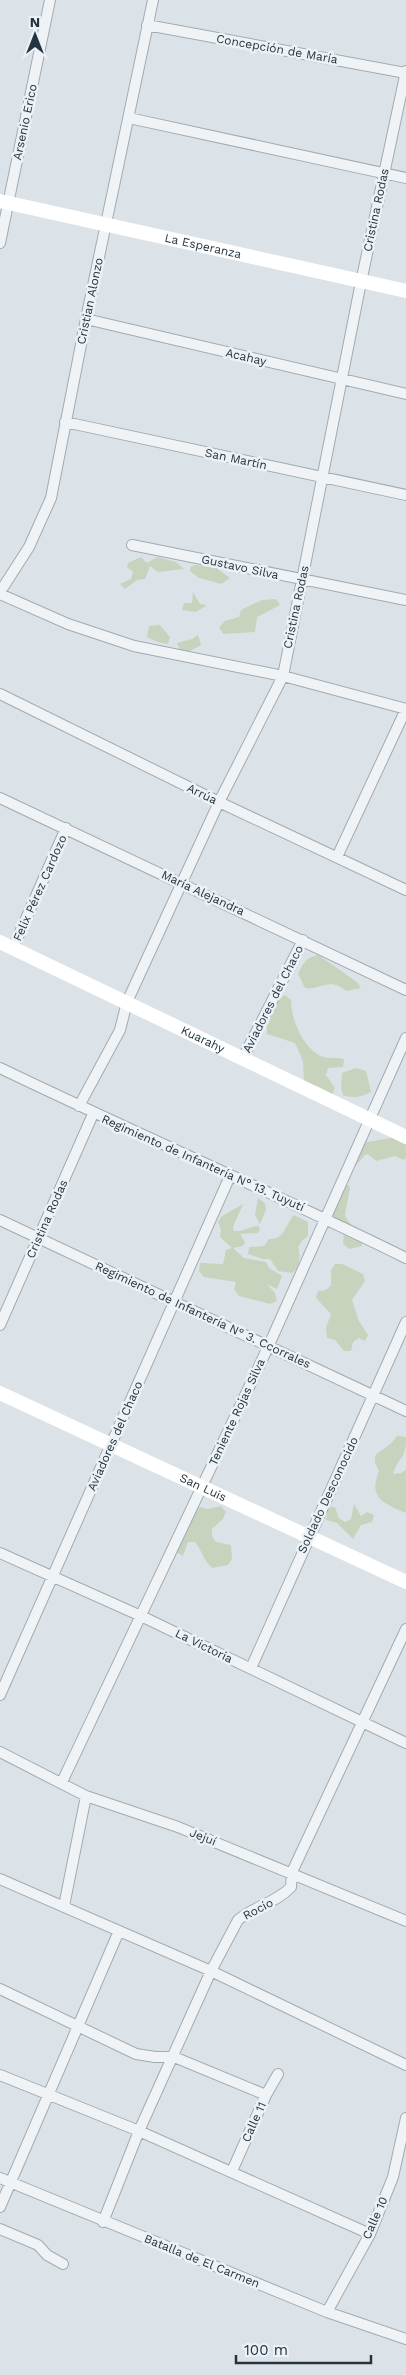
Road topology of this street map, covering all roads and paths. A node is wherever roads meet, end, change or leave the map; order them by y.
1 (50, 0) edge
2 (153, 0) edge
3 (148, 25) junction
4 (406, 72) edge
5 (129, 118) junction
6 (384, 174) junction
7 (406, 178) edge
8 (4, 202) edge
9 (106, 226) junction
10 (0, 243) edge
11 (361, 282) junction
12 (406, 291) edge
13 (86, 319) junction
14 (342, 380) junction
15 (406, 394) edge
16 (66, 422) junction
17 (323, 477) junction
18 (406, 495) edge
19 (132, 545) dead end
20 (302, 580) junction
21 (0, 593) edge
22 (406, 600) edge
23 (282, 676) junction
24 (0, 694) edge
25 (406, 709) edge
26 (0, 798) edge
27 (219, 802) junction
28 (66, 828) junction
29 (337, 857) junction
30 (182, 882) junction
31 (406, 890) edge
32 (304, 940) junction
33 (0, 942) edge
34 (13, 948) junction
35 (406, 990) edge
36 (127, 1002) junction
37 (406, 1038) edge
38 (243, 1058) junction
39 (0, 1068) edge
40 (79, 1106) junction
41 (93, 1114) junction
42 (370, 1119) junction
43 (406, 1137) edge
44 (230, 1176) junction
45 (325, 1218) junction
46 (0, 1220) edge
47 (40, 1238) junction
48 (406, 1258) edge
49 (176, 1302) junction
50 (406, 1322) edge
51 (0, 1324) edge
52 (269, 1345) junction
53 (0, 1393) edge
54 (374, 1396) junction
55 (406, 1411) edge
56 (110, 1446) junction
57 (202, 1488) junction
58 (310, 1536) junction
59 (0, 1553) edge
60 (52, 1576) junction
61 (406, 1582) edge
62 (141, 1616) junction
63 (406, 1629) edge
64 (251, 1668) junction
65 (0, 1696) edge
66 (364, 1722) junction
67 (406, 1743) edge
68 (0, 1752) edge
69 (62, 1782) junction
70 (86, 1796) junction
71 (292, 1872) junction
72 (0, 1879) edge
73 (64, 1906) junction
74 (406, 1921) edge
75 (118, 1931) junction
76 (211, 1971) junction
77 (0, 1989) edge
78 (79, 2025) junction
79 (174, 2057) junction
80 (406, 2065) edge
81 (278, 2074) dead end
82 (0, 2075) edge
83 (48, 2095) junction
84 (266, 2095) junction
85 (406, 2123) edge
86 (139, 2131) junction
87 (232, 2171) junction
88 (5, 2180) edge
89 (0, 2207) edge
90 (103, 2222) junction
91 (0, 2229) edge
92 (370, 2234) junction
93 (63, 2264) dead end
94 (327, 2312) junction
95 (406, 2340) edge

1 - 8 street, Arsenio Erico
2 - 3 street, Cristian Alonzo
3 - 4 street, Concepción de María
3 - 5 street, Cristian Alonzo
4 - 6 street, Cristina Rodas
5 - 6 street
5 - 9 street, Cristian Alonzo
6 - 7 street
6 - 11 street, Cristina Rodas
8 - 9 street, La Esperanza
8 - 10 street, Arsenio Erico
9 - 11 street, La Esperanza
9 - 13 street, Cristian Alonzo
11 - 12 street, La Esperanza
11 - 14 street, Cristina Rodas
13 - 14 street, Acahay
13 - 16 street, Cristian Alonzo
14 - 15 street, Acahay
14 - 17 street, Cristina Rodas
16 - 17 street, San Martín
16 - 21 street, Cristian Alonzo
17 - 18 street, San Martín
17 - 20 street, Cristina Rodas
19 - 20 street, Gustavo Silva
20 - 22 street, Gustavo Silva
20 - 23 street, Cristina Rodas
21 - 23 street
23 - 25 street
23 - 27 street, Cristina Rodas
24 - 27 street, Arrúa
25 - 29 street
26 - 28 street, María Alejandra
27 - 29 street, Arrúa
27 - 30 street, Cristina Rodas
28 - 30 street, María Alejandra
28 - 34 street, Felix Pérez Cardozo
29 - 31 street, Arrúa
30 - 32 street, María Alejandra
30 - 36 street, Cristina Rodas
32 - 35 street, María Alejandra
32 - 38 street, Aviadores del Chaco
33 - 34 street, Kuarahy
34 - 36 street, Kuarahy
36 - 38 street, Kuarahy
36 - 40 street, Cristina Rodas
37 - 42 street, Teniente Rojas Silva
38 - 42 street, Kuarahy
39 - 40 street, Regimiento de Infantería N° 13. Tuyutí
40 - 41 street, Regimiento de Infantería N° 13. Tuyutí
41 - 44 street, Regimiento de Infantería N° 13. Tuyutí
41 - 47 street, Cristina Rodas
42 - 43 street, Kuarahy
42 - 45 street, Teniente Rojas Silva
44 - 45 street, Regimiento de Infantería N° 13. Tuyutí
44 - 49 street, Aviadores del Chaco
45 - 48 street, Regimiento de Infantería N° 13. Tuyutí
45 - 52 street, Teniente Rojas Silva
46 - 47 street, Regimiento de Infantería N° 3. Ccorrales
47 - 49 street, Regimiento de Infantería N° 3. Ccorrales
47 - 51 street, Cristina Rodas
49 - 52 street, Regimiento de Infantería N° 3. Ccorrales
49 - 56 street, Aviadores del Chaco
50 - 54 street, Soldado Desconocido
52 - 54 street, Regimiento de Infantería N° 3. Ccorrales
52 - 57 street, Teniente Rojas Silva
53 - 56 street, San Luis
54 - 55 street, Regimiento de Infantería N° 3. Ccorrales
54 - 58 street, Soldado Desconocido
56 - 57 street, San Luis
56 - 60 street, Aviadores del Chaco
57 - 58 street, San Luis
57 - 62 street, Teniente Rojas Silva
58 - 61 street, San Luis
58 - 64 street, Soldado Desconocido
59 - 60 street, La Victoria
60 - 62 street, La Victoria
60 - 65 street, Aviadores del Chaco
62 - 64 street, La Victoria
62 - 69 street, Teniente Rojas Silva
63 - 66 street, Rocío
64 - 66 street, La Victoria
66 - 67 street, La Victoria
66 - 71 street, Rocío
68 - 69 street, Jejuí
69 - 70 street, Jejuí
70 - 71 street, Jejuí
70 - 73 street
71 - 74 street, Jejuí
71 - 76 street, Rocío
72 - 73 street
73 - 75 street
75 - 76 street
75 - 78 street
76 - 79 street, Rocío
76 - 80 street
77 - 78 street
78 - 79 street
78 - 83 street
79 - 84 street
79 - 86 street, Rocío
81 - 84 street, Calle 11
82 - 83 street
83 - 86 street
83 - 88 street
84 - 87 street, Calle 11
85 - 92 street, Calle 10
86 - 87 street
86 - 90 street, Rocío
87 - 92 street
88 - 89 street
88 - 90 street, Batalla de El Carmen
90 - 94 street, Batalla de El Carmen
91 - 93 street
92 - 94 street, Calle 10
94 - 95 street, Batalla de El Carmen

